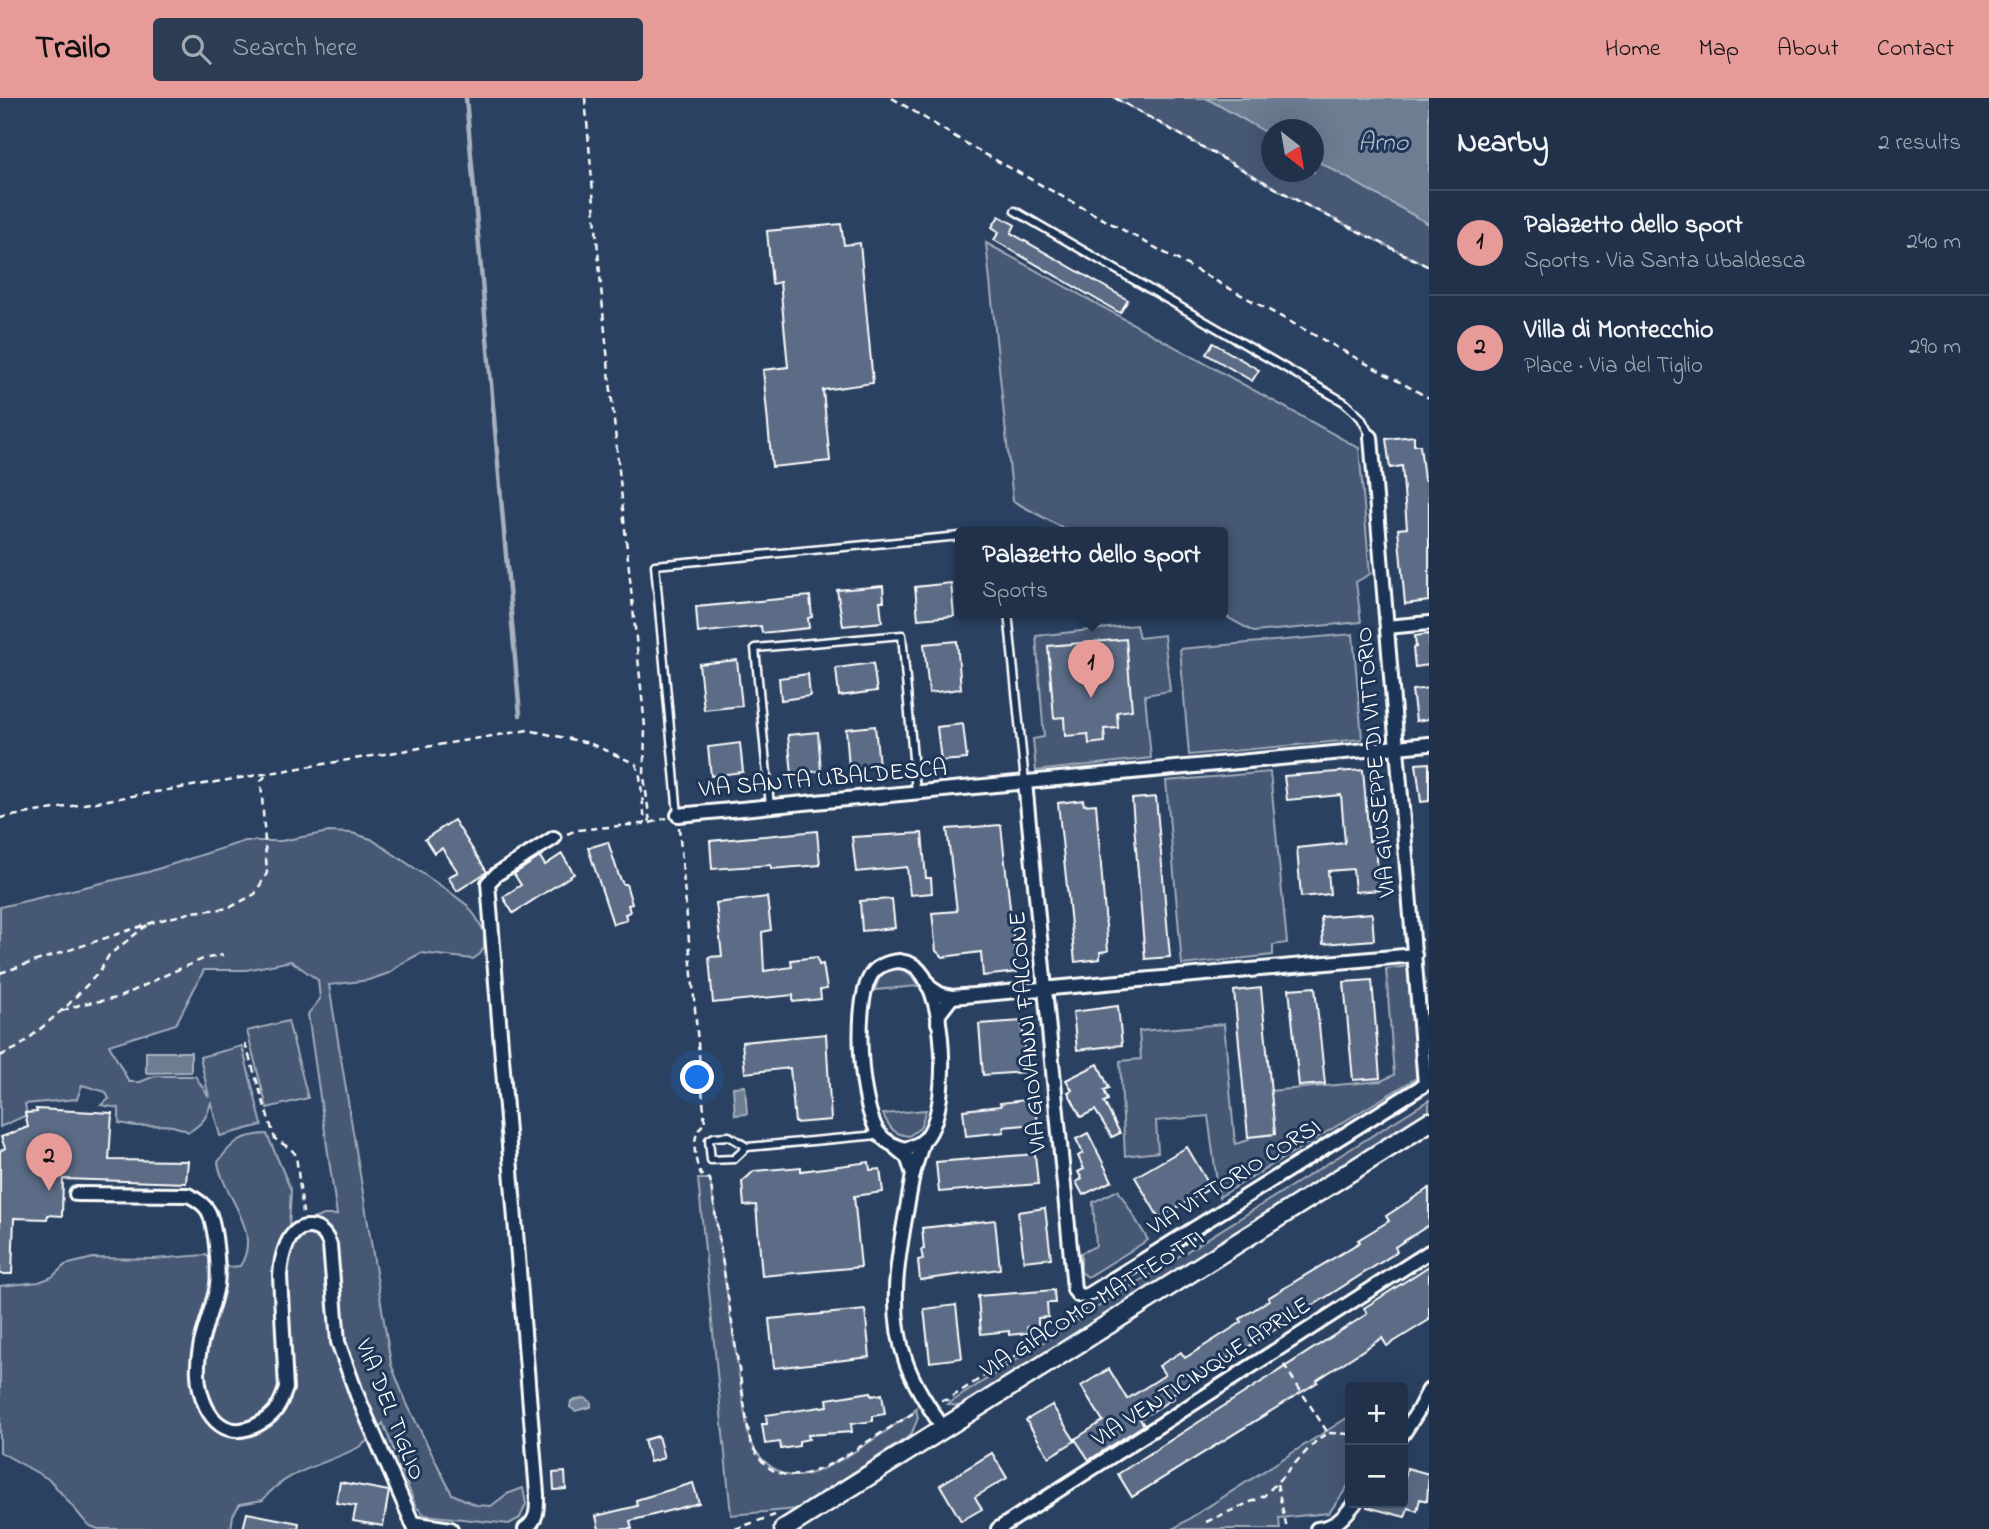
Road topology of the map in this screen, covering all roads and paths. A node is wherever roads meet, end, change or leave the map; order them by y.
1 (585, 98) edge
2 (892, 98) edge
3 (1115, 98) edge
4 (1015, 211) dead end
5 (1429, 267) edge
6 (1429, 398) edge
7 (1371, 437) joint
8 (955, 536) edge
9 (1009, 618) edge
10 (1429, 623) edge
11 (1387, 627) junction
12 (1429, 744) edge
13 (1396, 747) junction
14 (267, 774) junction
15 (1025, 782) junction
16 (916, 792) junction
17 (770, 806) junction
18 (678, 815) junction
19 (0, 818) edge
20 (645, 823) junction
21 (650, 823) junction
22 (554, 838) joint
23 (149, 923) junction
24 (223, 955) dead end
25 (1415, 955) junction
26 (0, 973) edge
27 (928, 986) junction
28 (1046, 990) junction
29 (952, 997) junction
30 (1424, 997) edge
31 (61, 1012) junction
32 (938, 1023) junction
33 (245, 1043) dead end
34 (0, 1056) edge
35 (1427, 1083) edge
36 (1429, 1122) edge
37 (880, 1134) junction
38 (923, 1142) junction
39 (893, 1145) junction
40 (747, 1147) junction
41 (698, 1167) dead end
42 (914, 1174) junction
43 (76, 1194) dead end
44 (304, 1227) junction
45 (1429, 1252) edge
46 (1073, 1278) joint
47 (1275, 1351) junction
48 (1429, 1390) edge
49 (1408, 1426) edge
50 (943, 1428) junction
51 (1328, 1433) junction
52 (1345, 1434) edge
53 (1277, 1484) junction
54 (1350, 1508) edge
55 (537, 1513) junction
56 (1206, 1522) dead end
57 (413, 1526) edge
58 (790, 1526) edge
59 (451, 1529) edge
60 (525, 1529) edge
61 (539, 1529) edge
62 (735, 1529) edge
63 (998, 1529) edge
64 (1287, 1529) edge
65 (1317, 1529) edge

1 - 21 path
2 - 6 path
3 - 5 path
4 - 7 lane
7 - 11 street, VIA GIUSEPPE DI VITTORIO
8 - 18 lane, VIA SANTA UBALDESCA
9 - 15 lane
10 - 11 street
11 - 13 street, VIA GIUSEPPE DI VITTORIO
12 - 13 street, VIA SANTA UBALDESCA
13 - 15 street, VIA SANTA UBALDESCA
13 - 25 street, VIA GIUSEPPE DI VITTORIO
14 - 19 path
14 - 20 path
14 - 23 path
15 - 16 street, VIA SANTA UBALDESCA
15 - 28 street, VIA GIOVANNI FALCONE
16 - 17 street, VIA SANTA UBALDESCA
16 - 17 lane
17 - 18 street, VIA SANTA UBALDESCA
18 - 21 path
18 - 41 path
20 - 21 path
20 - 22 path
22 - 55 street
23 - 26 path
23 - 31 path
24 - 31 path
25 - 28 street
25 - 30 street, VIA GIUSEPPE DI VITTORIO
27 - 29 street
27 - 32 street
27 - 37 street
28 - 29 street
28 - 46 street, VIA GIOVANNI FALCONE
29 - 32 street
30 - 35 street, VIA GIUSEPPE DI VITTORIO
31 - 34 path
32 - 38 street
33 - 44 path
35 - 46 street, VIA VITTORIO CORSI
36 - 50 main road, VIA GIACOMO MATTEOTTI
37 - 39 street
37 - 40 lane
38 - 39 street
38 - 42 street
39 - 42 street
40 - 40 lane
42 - 50 street
43 - 44 street
44 - 57 street, VIA DEL TIGLIO
45 - 47 street, VIA VENTICINQUE APRILE
47 - 51 path
47 - 63 street, VIA VENTICINQUE APRILE
48 - 49 street
50 - 58 main road, VIA GIACOMO MATTEOTTI
51 - 52 path
51 - 53 path
53 - 56 path
53 - 64 path
54 - 65 street
55 - 60 street
55 - 61 lane
57 - 59 street
58 - 62 path

